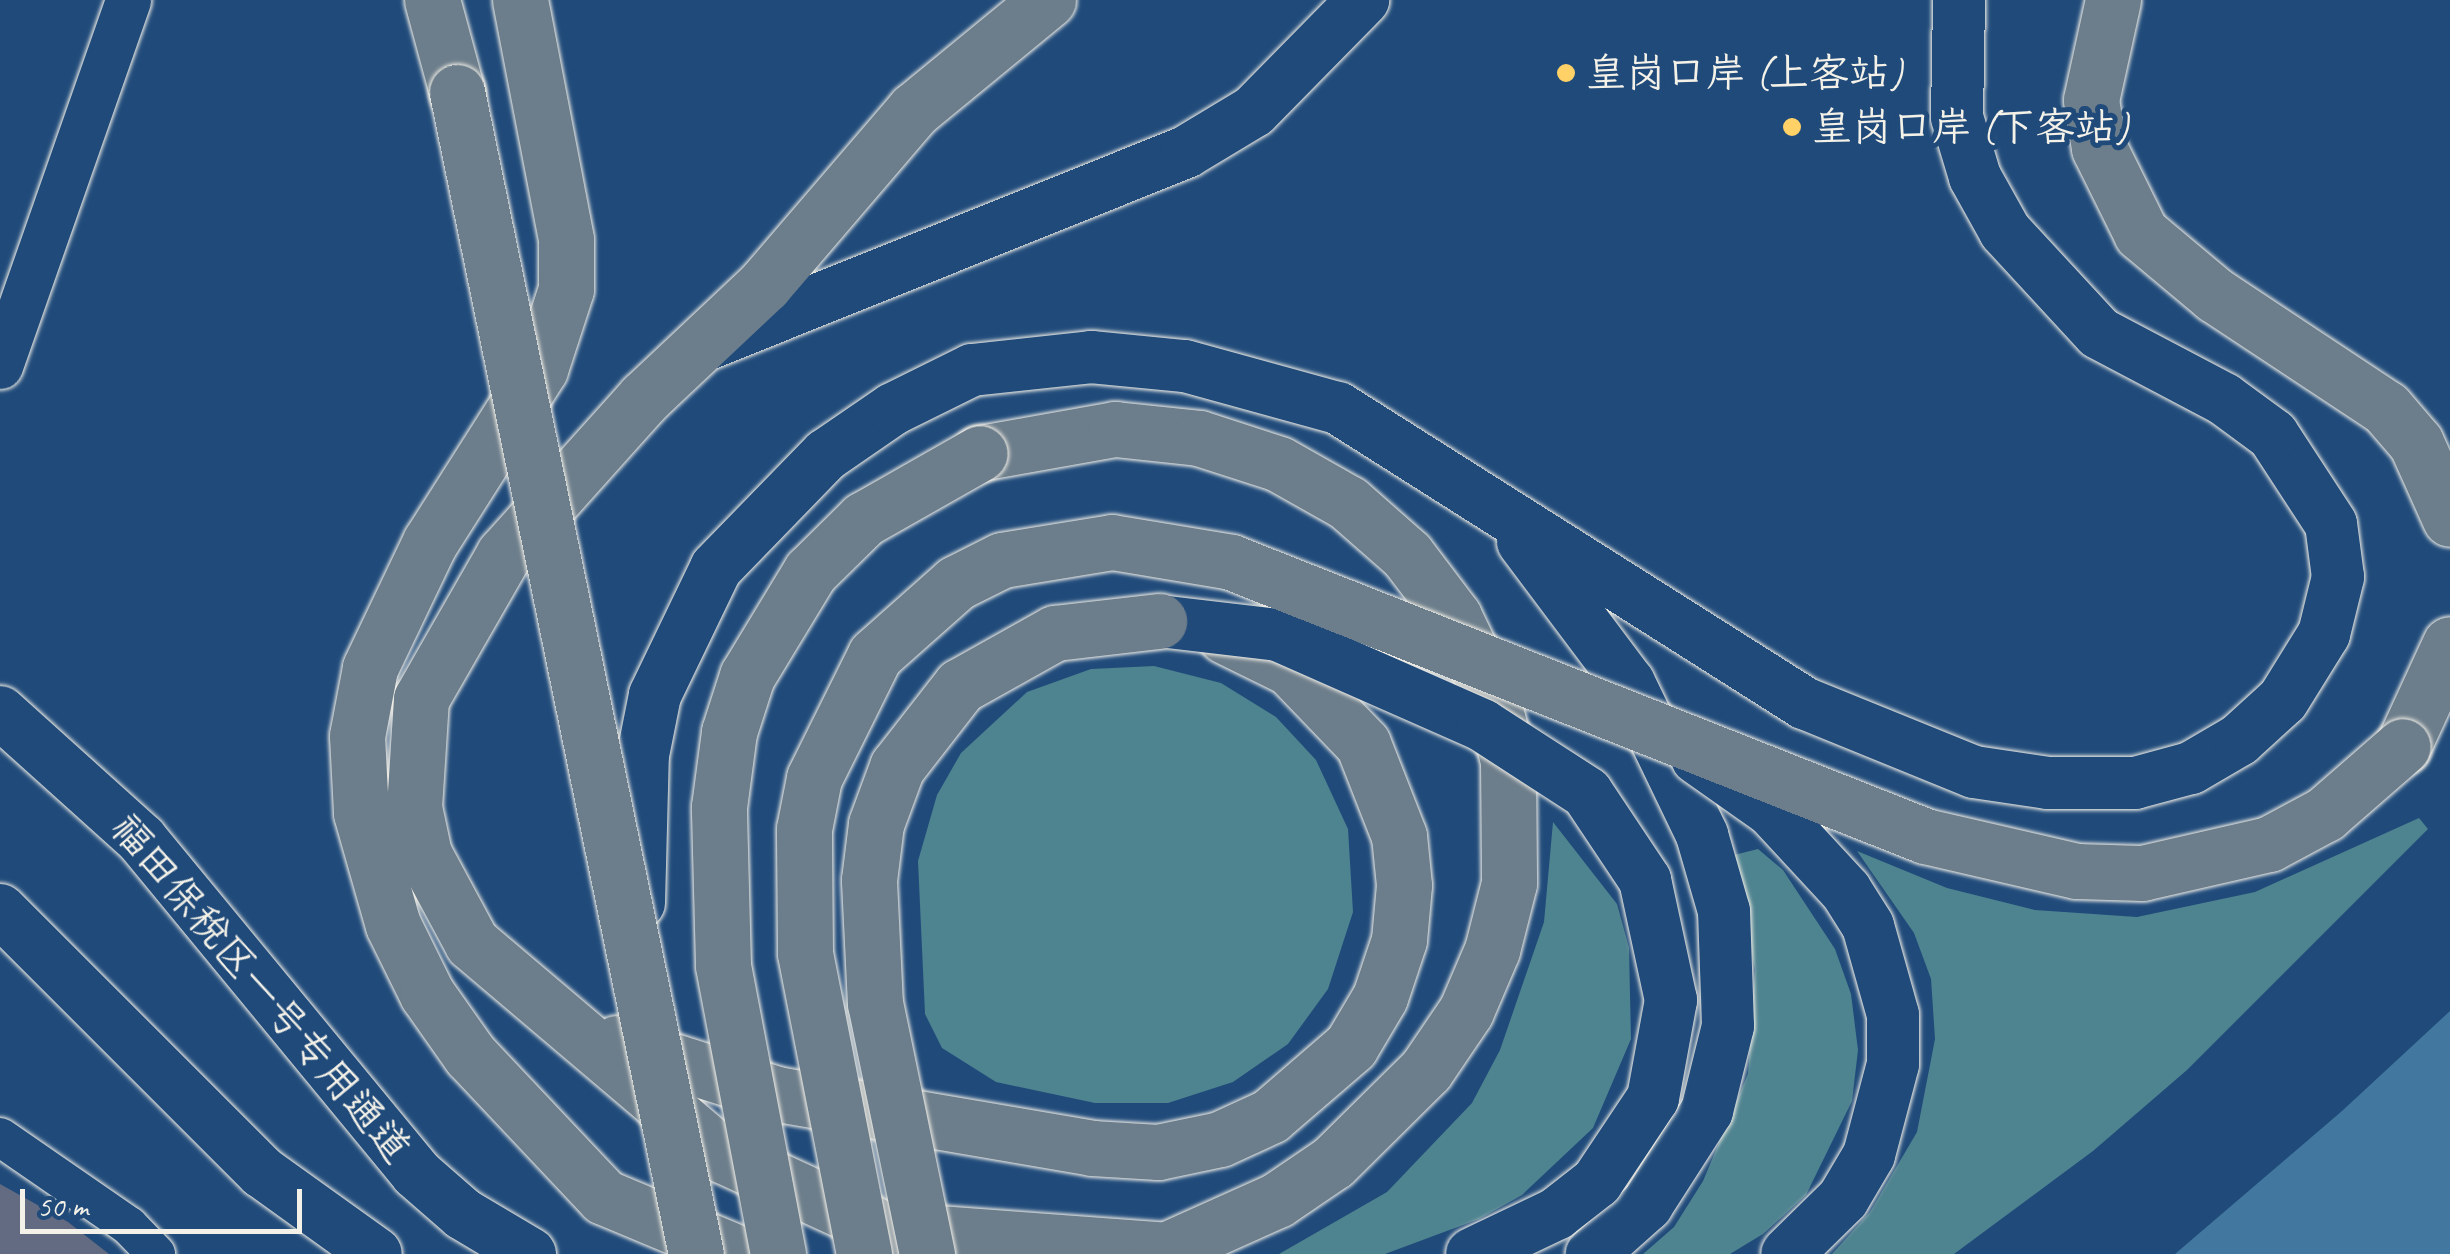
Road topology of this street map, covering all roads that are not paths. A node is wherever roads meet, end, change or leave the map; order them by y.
1 (128, 0) edge
2 (432, 0) edge
3 (520, 0) edge
4 (1048, 0) edge
5 (1363, 0) edge
6 (1959, 0) edge
7 (2112, 0) edge
8 (687, 355) junction
9 (0, 366) edge
10 (1258, 382) junction
11 (2450, 519) edge
12 (1159, 621) junction
13 (2450, 644) edge
14 (0, 712) edge
15 (1636, 720) junction
16 (0, 910) edge
17 (510, 982) junction
18 (648, 1029) junction
19 (0, 1137) edge
20 (1159, 1253) edge
21 (156, 1254) edge
22 (376, 1254) edge
23 (530, 1254) edge
24 (696, 1254) edge
25 (740, 1254) edge
26 (778, 1254) edge
27 (864, 1254) edge
28 (928, 1254) edge
29 (1472, 1254) edge
30 (1592, 1254) edge
31 (1786, 1254) edge

1 - 9 street
2 - 18 main road, bridge
3 - 25 main road
4 - 8 main road
5 - 8 main road
6 - 10 main road
7 - 11 main road
8 - 17 main road
10 - 18 main road, bridge
10 - 30 main road
12 - 17 main road, bridge
12 - 28 main road, bridge
12 - 29 main road, bridge
13 - 15 main road, bridge
14 - 23 main road, 福田保税区一号专用通道
15 - 27 main road, bridge
15 - 31 main road, bridge
16 - 22 main road
17 - 20 main road
18 - 24 main road, bridge
19 - 21 street
20 - 26 main road, bridge

